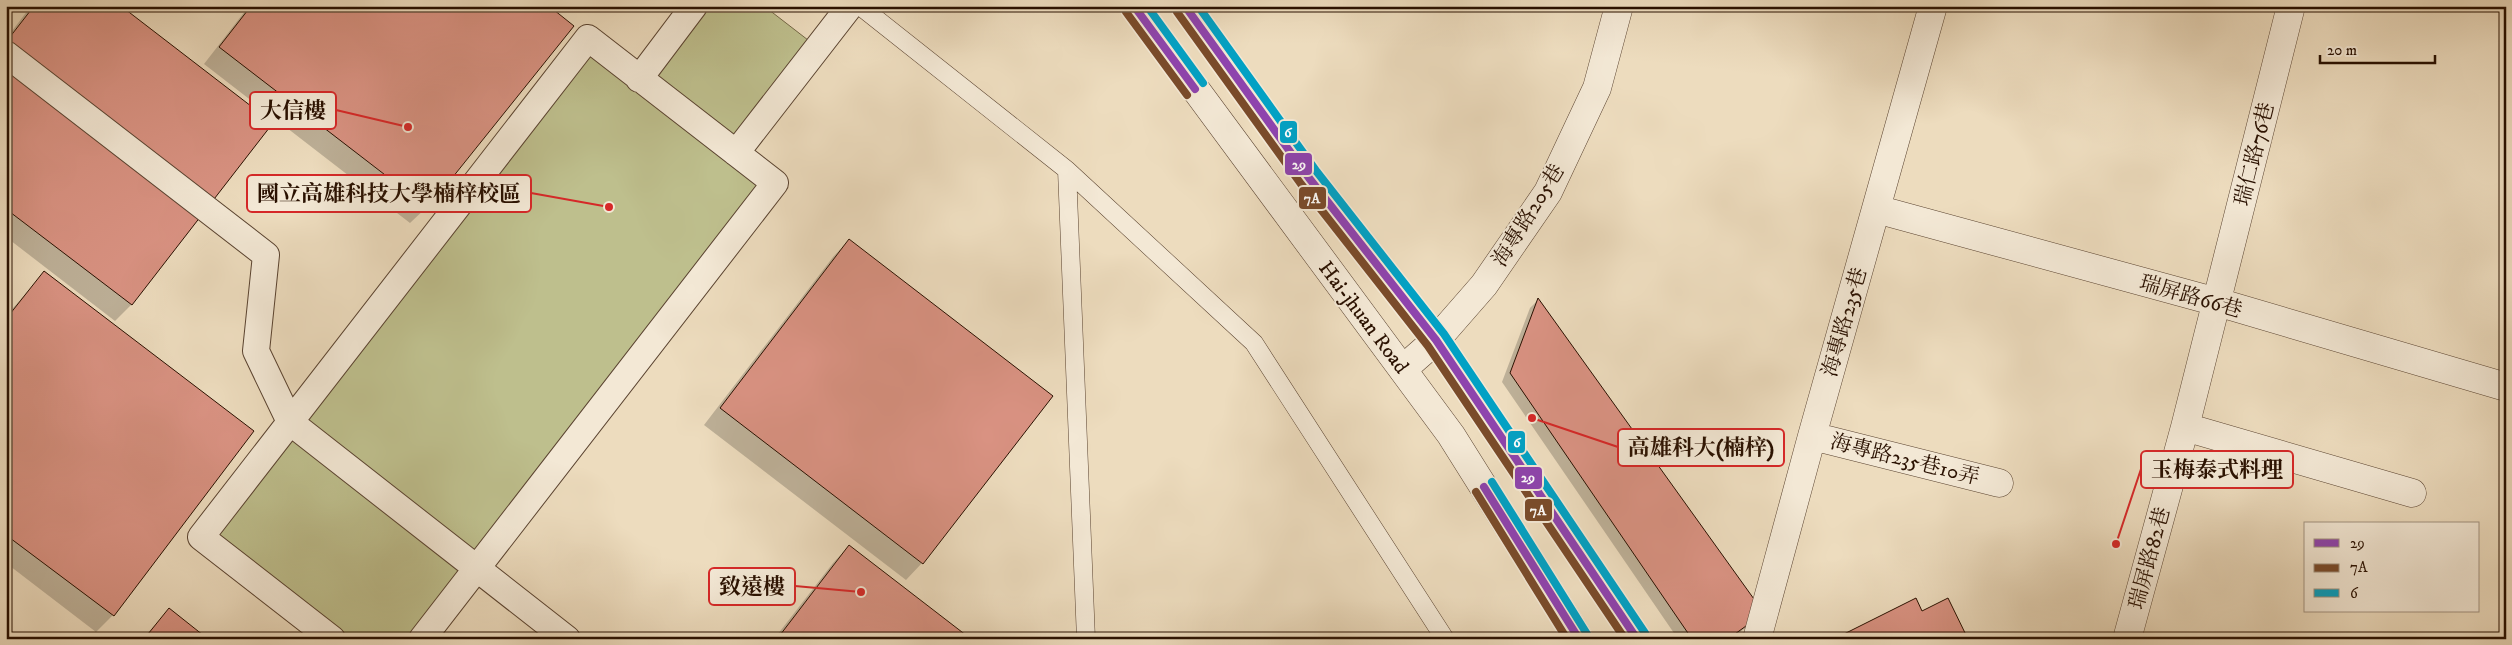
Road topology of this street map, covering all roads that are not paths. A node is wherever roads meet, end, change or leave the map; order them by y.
1 (694, 6) edge
2 (850, 6) edge
3 (860, 6) edge
4 (1134, 6) edge
5 (1186, 6) edge
6 (1619, 6) edge
7 (1933, 6) edge
8 (2290, 6) edge
9 (6, 54) edge
10 (639, 79) junction
11 (736, 153) junction
12 (1067, 170) junction
13 (1876, 209) junction
14 (2217, 302) junction
15 (1436, 340) junction
16 (1403, 368) junction
17 (2506, 387) edge
18 (290, 422) junction
19 (2185, 427) junction
20 (1812, 436) junction
21 (1999, 483) dead end
22 (2412, 493) dead end
23 (476, 569) junction
24 (332, 639) edge
25 (422, 639) edge
26 (567, 639) edge
27 (1086, 639) edge
28 (1445, 639) edge
29 (1579, 639) edge
30 (1636, 639) edge
31 (1757, 639) edge
32 (2127, 639) edge

1 - 10 street
2 - 11 street
3 - 12 lane
4 - 16 street, Hai-jhuan Road
5 - 15 street, Hai-jhuan Road
6 - 15 street, 海專路205巷
7 - 13 street, 海專路235巷
8 - 14 street, 瑞仁路76巷
9 - 18 street
10 - 11 street
10 - 18 street
11 - 23 street
12 - 27 lane
12 - 28 lane
13 - 14 street, 瑞屏路66巷
13 - 20 street, 海專路235巷
14 - 17 street, 瑞屏路66巷
14 - 19 street, 瑞屏路82巷
15 - 16 street, 海專路205巷
15 - 30 street, Hai-jhuan Road
16 - 29 street, Hai-jhuan Road
18 - 23 street
18 - 24 street
19 - 22 street
19 - 32 street, 瑞屏路82巷
20 - 21 street, 海專路235巷10弄
20 - 31 street, 海專路235巷
23 - 25 street
23 - 26 street

